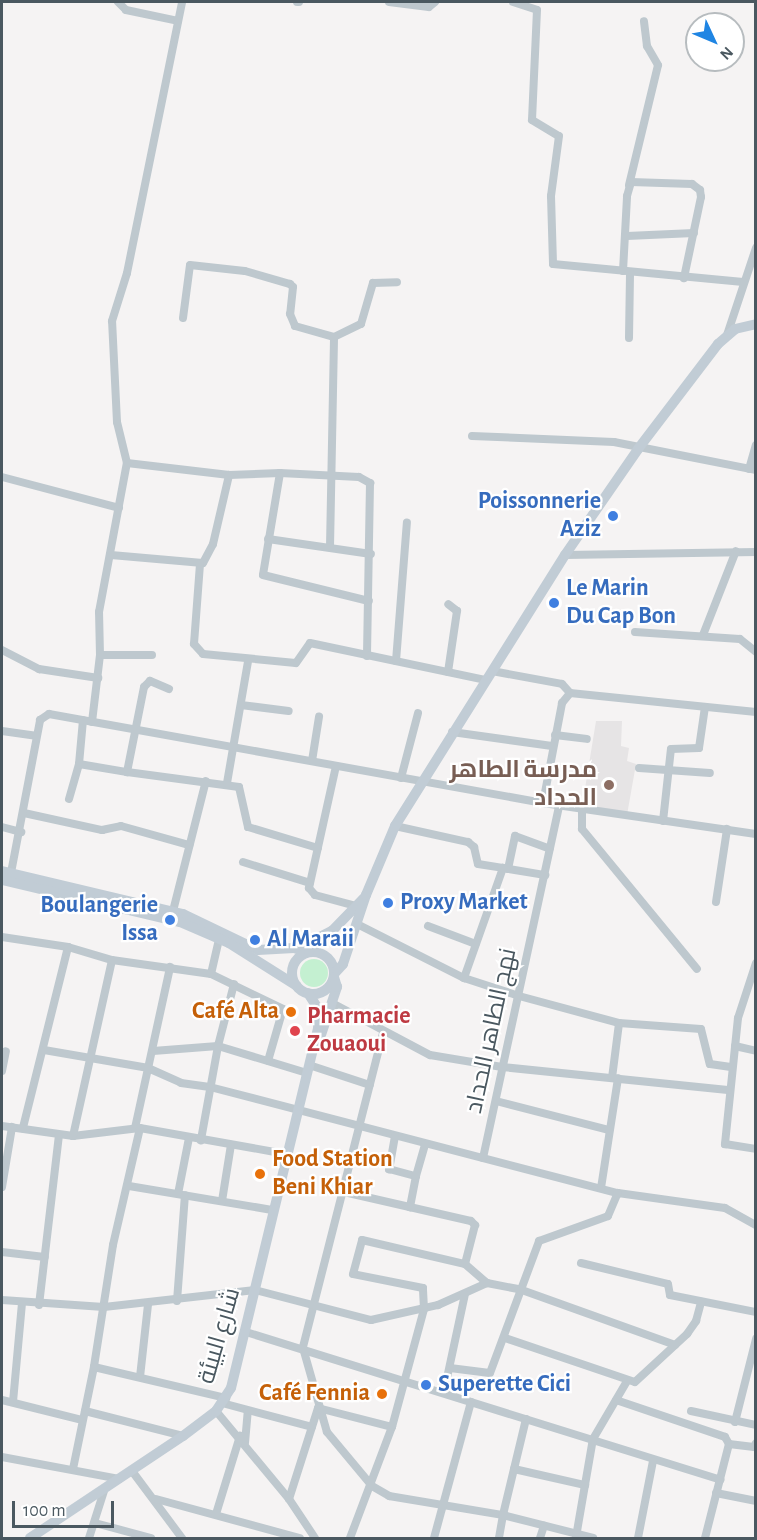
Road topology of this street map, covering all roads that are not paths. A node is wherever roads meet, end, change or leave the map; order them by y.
1 (118, 2) edge
2 (182, 2) edge
3 (389, 2) edge
4 (435, 2) edge
5 (513, 2) edge
6 (178, 21) junction
7 (644, 21) dead end
8 (629, 185) junction
9 (694, 233) junction
10 (627, 236) junction
11 (756, 248) edge
12 (626, 271) junction
13 (684, 278) junction
14 (397, 282) dead end
15 (743, 282) junction
16 (183, 318) dead end
17 (756, 324) edge
18 (727, 335) junction
19 (334, 336) junction
20 (628, 338) dead end
21 (472, 436) dead end
22 (756, 445) edge
23 (638, 448) junction
24 (128, 463) junction
25 (752, 469) edge
26 (280, 473) junction
27 (229, 475) junction
28 (334, 476) junction
29 (2, 477) edge
30 (119, 508) junction
31 (407, 522) dead end
32 (268, 539) junction
33 (330, 547) junction
34 (736, 551) junction
35 (756, 552) edge
36 (371, 554) junction
37 (111, 555) junction
38 (565, 555) junction
39 (200, 564) junction
40 (369, 601) junction
41 (448, 604) dead end
42 (635, 632) dead end
43 (704, 635) junction
44 (2, 650) edge
45 (756, 651) edge
46 (100, 655) junction
47 (152, 655) dead end
48 (367, 656) junction
49 (248, 661) junction
50 (396, 661) junction
51 (448, 672) junction
52 (489, 676) junction
53 (98, 678) junction
54 (169, 689) dead end
55 (570, 693) junction
56 (241, 705) junction
57 (705, 707) junction
58 (289, 711) dead end
59 (756, 712) edge
60 (418, 713) dead end
61 (320, 717) dead end
62 (83, 720) junction
63 (92, 722) junction
64 (137, 728) junction
65 (2, 731) edge
66 (452, 732) junction
67 (555, 735) junction
68 (36, 736) junction
69 (587, 739) dead end
70 (552, 746) junction
71 (234, 748) junction
72 (312, 761) junction
73 (79, 764) junction
74 (336, 766) junction
75 (639, 768) dead end
76 (668, 771) junction
77 (127, 772) junction
78 (710, 773) dead end
79 (401, 778) junction
80 (206, 781) junction
81 (420, 781) junction
82 (228, 783) junction
83 (69, 800) dead end
84 (543, 803) junction
85 (559, 806) junction
86 (582, 809) junction
87 (24, 813) junction
88 (663, 821) junction
89 (396, 826) junction
90 (2, 827) edge
91 (727, 829) junction
92 (21, 832) junction
93 (756, 834) edge
94 (189, 845) junction
95 (318, 848) junction
96 (550, 849) junction
97 (243, 862) dead end
98 (505, 869) junction
99 (545, 875) junction
100 (11, 878) edge
101 (310, 883) junction
102 (366, 895) junction
103 (716, 902) dead end
104 (357, 906) junction
105 (173, 911) junction
106 (358, 925) junction
107 (428, 926) dead end
108 (2, 937) edge
109 (219, 938) junction
110 (476, 944) junction
111 (68, 947) junction
112 (308, 952) junction
113 (112, 960) junction
114 (756, 963) edge
115 (170, 967) junction
116 (697, 969) dead end
117 (211, 974) junction
118 (335, 975) junction
119 (464, 978) junction
120 (234, 984) junction
121 (297, 986) junction
122 (308, 993) junction
123 (519, 996) junction
124 (332, 1004) junction
125 (619, 1023) junction
126 (383, 1033) junction
127 (735, 1046) junction
128 (218, 1047) junction
129 (44, 1050) junction
130 (6, 1051) dead end
131 (153, 1051) junction
132 (312, 1051) junction
133 (756, 1051) edge
134 (89, 1058) junction
135 (268, 1061) junction
136 (502, 1067) junction
137 (731, 1067) junction
138 (148, 1068) junction
139 (308, 1069) junction
140 (2, 1071) edge
141 (615, 1078) junction
142 (370, 1085) junction
143 (210, 1087) junction
144 (728, 1090) junction
145 (496, 1101) junction
146 (298, 1110) junction
147 (2, 1126) edge
148 (12, 1127) junction
149 (359, 1127) junction
150 (23, 1128) junction
151 (138, 1128) junction
152 (609, 1130) junction
153 (59, 1135) junction
154 (73, 1136) junction
155 (395, 1136) junction
156 (189, 1138) junction
157 (201, 1140) junction
158 (425, 1144) junction
159 (231, 1145) junction
160 (756, 1149) edge
161 (286, 1154) junction
162 (483, 1158) junction
163 (416, 1176) junction
164 (129, 1186) junction
165 (2, 1187) edge
166 (601, 1188) junction
167 (344, 1192) junction
168 (618, 1193) junction
169 (182, 1195) junction
170 (222, 1201) junction
171 (410, 1207) junction
172 (272, 1210) junction
173 (756, 1226) edge
174 (2, 1252) edge
175 (45, 1257) junction
176 (581, 1263) dead end
177 (465, 1264) junction
178 (487, 1283) junction
179 (519, 1289) junction
180 (255, 1290) junction
181 (465, 1294) junction
182 (2, 1300) edge
183 (177, 1301) junction
184 (701, 1302) junction
185 (22, 1303) junction
186 (314, 1303) junction
187 (148, 1304) junction
188 (39, 1305) junction
189 (104, 1307) junction
190 (424, 1309) junction
191 (756, 1312) edge
192 (246, 1332) junction
193 (505, 1338) junction
194 (756, 1340) edge
195 (675, 1345) junction
196 (303, 1348) junction
197 (94, 1367) junction
198 (450, 1368) junction
199 (140, 1377) junction
200 (627, 1381) junction
201 (406, 1382) junction
202 (444, 1392) junction
203 (2, 1400) edge
204 (616, 1400) junction
205 (13, 1402) junction
206 (471, 1402) junction
207 (221, 1404) junction
208 (318, 1408) junction
209 (85, 1411) junction
210 (248, 1411) junction
211 (691, 1411) dead end
212 (526, 1419) junction
213 (82, 1420) junction
214 (735, 1422) junction
215 (756, 1425) edge
216 (312, 1427) junction
217 (392, 1427) junction
218 (183, 1436) junction
219 (240, 1436) junction
220 (593, 1439) junction
221 (245, 1443) junction
222 (729, 1444) junction
223 (755, 1446) edge
224 (2, 1457) edge
225 (653, 1461) junction
226 (73, 1469) junction
227 (514, 1470) junction
228 (132, 1472) junction
229 (120, 1480) junction
230 (720, 1480) junction
231 (585, 1485) junction
232 (372, 1486) junction
233 (104, 1491) junction
234 (716, 1493) junction
235 (156, 1499) junction
236 (289, 1499) junction
237 (756, 1501) edge
238 (442, 1508) junction
239 (216, 1514) junction
240 (503, 1515) junction
241 (95, 1523) junction
242 (544, 1526) junction
243 (576, 1536) edge
244 (30, 1539) edge
245 (89, 1539) edge
246 (151, 1539) edge
247 (182, 1539) edge
248 (300, 1539) edge
249 (315, 1539) edge
250 (350, 1539) edge
251 (434, 1539) edge
252 (499, 1539) edge
253 (540, 1539) edge
254 (593, 1539) edge
255 (638, 1539) edge
256 (705, 1539) edge

1 - 6 street
2 - 6 street
3 - 4 street
5 - 12 street
6 - 24 street
7 - 8 street
8 - 9 street
8 - 10 street
9 - 10 street
9 - 13 street
10 - 12 street
11 - 15 street
12 - 13 street
12 - 20 street
13 - 15 street
14 - 19 street
15 - 18 street
16 - 19 street
17 - 18 street
18 - 23 street
19 - 28 street
21 - 23 street
22 - 25 street
23 - 25 street
23 - 38 street
24 - 27 street
24 - 30 street
26 - 27 street
26 - 28 street
26 - 32 street
27 - 39 street
28 - 33 street
28 - 36 street
29 - 30 street
30 - 37 street
31 - 50 street
32 - 33 street
32 - 40 street
33 - 36 street
34 - 35 street
34 - 38 street
34 - 43 street
36 - 40 street
37 - 39 street
37 - 46 street
38 - 52 street
39 - 49 street
40 - 48 street
41 - 51 street
42 - 43 street
43 - 45 street
44 - 53 street
46 - 47 street
46 - 53 street
48 - 49 street
48 - 50 street
49 - 56 street
50 - 51 street
51 - 52 street
52 - 55 street
52 - 66 street
53 - 63 street
54 - 64 street
55 - 57 street
55 - 67 street
56 - 58 street
56 - 71 street
57 - 59 street
57 - 76 street
60 - 79 street
61 - 72 street
62 - 63 street
62 - 68 street
62 - 73 street
63 - 64 street
64 - 71 street
64 - 77 street
65 - 68 street
66 - 70 street
66 - 81 street
67 - 69 street
67 - 70 street
68 - 87 street
70 - 84 street
71 - 72 street
71 - 82 street
72 - 74 street
73 - 77 street
73 - 83 street
74 - 79 street
74 - 95 street
75 - 76 street
76 - 78 street
76 - 88 street
77 - 80 street
79 - 81 street
80 - 82 street
80 - 94 street
81 - 84 street
81 - 89 street
82 - 95 street
84 - 85 street
85 - 86 street
85 - 96 street, نهج الطاهر الحداد
86 - 88 street
86 - 116 street
87 - 92 street
87 - 94 street
88 - 91 street
89 - 98 street
89 - 102 street
90 - 92 street
91 - 93 street
91 - 103 street
92 - 100 street
94 - 105 street
95 - 101 street
96 - 98 street
96 - 99 street, نهج الطاهر الحداد
97 - 101 street
98 - 99 street
98 - 110 street
99 - 123 street, نهج الطاهر الحداد
100 - 105 street
100 - 109 street
101 - 104 street
102 - 104 street
102 - 106 street
104 - 112 street
105 - 112 street
106 - 118 street
106 - 119 street
107 - 110 street
108 - 111 street
109 - 117 street
109 - 121 street
110 - 119 street
111 - 113 street
111 - 129 street
112 - 118 street
112 - 121 street
113 - 115 street
113 - 134 street
114 - 127 street
115 - 117 street
115 - 131 street
117 - 120 street
118 - 122 street
118 - 124 street
119 - 123 street
120 - 128 street
120 - 135 street
121 - 122 street
122 - 132 street
123 - 125 street
123 - 136 street, نهج الطاهر الحداد
124 - 126 street
124 - 132 street
125 - 137 street
125 - 141 street
126 - 136 street
126 - 142 street
127 - 133 street
127 - 137 street
128 - 131 street
128 - 135 street
128 - 143 street
129 - 134 street
129 - 150 street
130 - 140 street
131 - 138 street
132 - 139 street, شارع البيئة
134 - 138 street
134 - 154 street
135 - 139 street
136 - 141 street
136 - 145 street, نهج الطاهر الحداد
137 - 144 street
138 - 143 street
138 - 151 street
139 - 142 street
139 - 146 street, شارع البيئة
141 - 144 street
141 - 152 street
142 - 149 street
143 - 146 street
143 - 157 street
144 - 160 street
145 - 152 street
145 - 162 street, نهج الطاهر الحداد
146 - 149 street
146 - 161 street, شارع البيئة
147 - 148 street
148 - 150 street
148 - 165 street
149 - 155 street
149 - 167 street
150 - 153 street
151 - 154 street
151 - 156 street
151 - 164 street
152 - 166 street
153 - 154 street
153 - 175 street
155 - 158 street
155 - 163 street
156 - 157 street
156 - 169 street
157 - 159 street
158 - 162 street
158 - 163 street
159 - 161 street
159 - 170 street
161 - 172 street, شارع البيئة
162 - 166 street
163 - 171 street
164 - 169 street
164 - 189 street
166 - 168 street
167 - 171 street
167 - 186 street
168 - 173 street
168 - 179 street
169 - 170 street
169 - 183 street
170 - 172 street
171 - 177 street
172 - 180 street, شارع البيئة
174 - 175 street
175 - 188 street
176 - 184 street
177 - 178 street
177 - 190 street
178 - 179 street
178 - 181 street
179 - 193 street
179 - 195 street
180 - 183 street
180 - 186 street
180 - 192 street, شارع البيئة
181 - 190 street
181 - 198 street
182 - 185 street
183 - 187 street
184 - 191 street
184 - 195 street
185 - 188 street
185 - 205 street
186 - 190 street
186 - 196 street
187 - 189 street
187 - 199 street
188 - 189 street
189 - 197 street
190 - 201 street
192 - 196 street
192 - 207 street, شارع البيئة
193 - 198 street
193 - 200 street
194 - 214 street
195 - 200 street
196 - 201 street
196 - 208 street
197 - 199 street
197 - 209 street
198 - 202 street
199 - 207 street
200 - 204 street
201 - 202 street
201 - 217 street
202 - 206 street
203 - 205 street
204 - 220 street
204 - 222 street
205 - 213 street
206 - 212 street
206 - 238 street
207 - 210 street
207 - 218 street, شارع البيئة
207 - 219 street
208 - 216 street
208 - 217 street
208 - 232 street
209 - 213 street
209 - 218 street
210 - 216 street
210 - 221 street
211 - 214 street
212 - 220 street
212 - 227 street
213 - 226 street
214 - 215 street
216 - 236 street
217 - 232 street
218 - 228 street, شارع البيئة
219 - 221 street
219 - 239 street
220 - 225 street
220 - 231 street
221 - 236 street
222 - 223 street
222 - 230 street
224 - 226 street
225 - 230 street
225 - 255 street
226 - 229 street
227 - 231 street
227 - 240 street
228 - 229 street, شارع البيئة
228 - 235 street
229 - 233 street, شارع البيئة
230 - 234 street
231 - 243 street
232 - 238 street
232 - 250 street
233 - 241 street
233 - 244 street, شارع البيئة
234 - 237 street
234 - 256 street
235 - 239 street
235 - 247 street
236 - 249 street
238 - 240 street
238 - 251 street
239 - 248 street
240 - 242 street
240 - 252 street
241 - 245 street
241 - 246 street
242 - 243 street
242 - 253 street
243 - 254 street

